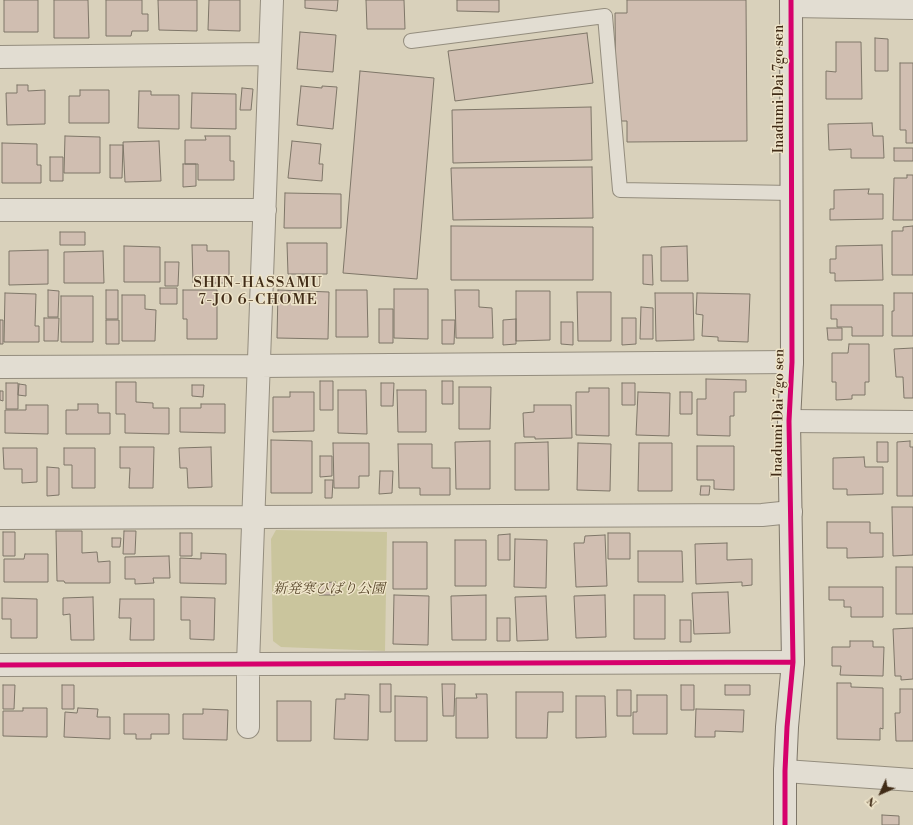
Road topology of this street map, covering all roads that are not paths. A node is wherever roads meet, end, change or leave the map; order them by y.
1 (272, 0) edge
2 (791, 3) edge
3 (913, 8) edge
4 (411, 41) dead end
5 (270, 54) junction
6 (0, 57) edge
7 (792, 193) junction
8 (0, 210) edge
9 (265, 210) junction
10 (792, 362) junction
11 (0, 366) edge
12 (259, 366) junction
13 (789, 421) junction
14 (913, 422) edge
15 (791, 512) junction
16 (253, 517) junction
17 (0, 518) edge
18 (793, 662) junction
19 (248, 664) junction
20 (0, 665) edge
21 (248, 727) dead end
22 (785, 772) junction
23 (913, 780) edge
24 (785, 825) edge

1 - 5 street
2 - 3 street
2 - 7 street, Inadumi Dai 7go sen
4 - 7 lane
5 - 6 street
5 - 9 street
7 - 10 street, Inadumi Dai 7go sen
8 - 9 street
9 - 12 street
10 - 12 street
10 - 13 street, Inadumi Dai 7go sen
11 - 12 street
12 - 16 street
13 - 14 street
13 - 15 street, Inadumi Dai 7go sen
15 - 16 street
15 - 18 street, Inadumi Dai 7go sen
16 - 17 street
16 - 19 street
18 - 19 street
18 - 22 street, Inadumi Dai 7go sen
19 - 20 street
19 - 21 street
22 - 23 street
22 - 24 street, Inadumi Dai 7go sen

